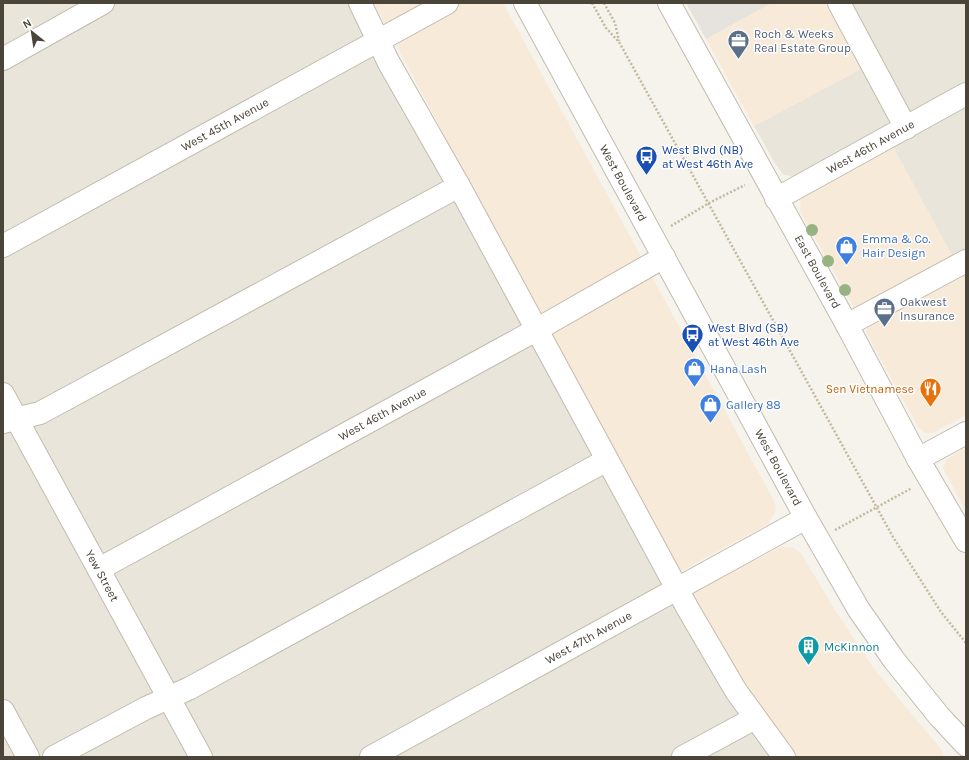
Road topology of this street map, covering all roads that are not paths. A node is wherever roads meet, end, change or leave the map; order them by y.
1 (103, 3) edge
2 (360, 3) edge
3 (447, 3) edge
4 (525, 3) edge
5 (669, 3) edge
6 (839, 3) edge
7 (378, 41) junction
8 (3, 59) edge
9 (966, 94) edge
10 (906, 128) junction
11 (459, 186) junction
12 (776, 199) junction
13 (3, 246) edge
14 (664, 257) junction
15 (966, 260) edge
16 (847, 325) junction
17 (536, 330) junction
18 (3, 394) edge
19 (10, 420) edge
20 (966, 433) edge
21 (918, 459) junction
22 (607, 460) junction
23 (806, 518) junction
24 (966, 541) edge
25 (99, 569) junction
26 (677, 589) junction
27 (169, 698) junction
28 (3, 711) edge
29 (755, 718) junction
30 (966, 745) edge
31 (28, 757) edge
32 (54, 757) edge
33 (201, 757) edge
34 (371, 757) edge
35 (683, 757) edge
36 (784, 757) edge

1 - 8 street
2 - 7 street
3 - 7 street, West 45th Avenue
4 - 14 street, West Boulevard
5 - 12 street, East Boulevard
6 - 10 street
7 - 11 street
7 - 13 street, West 45th Avenue
9 - 10 street, West 46th Avenue
10 - 12 street, West 46th Avenue
11 - 17 street
11 - 19 street
12 - 16 street, East Boulevard
14 - 17 street, West 46th Avenue
14 - 23 street, West Boulevard
15 - 16 street
16 - 21 street, East Boulevard
17 - 22 street
17 - 25 street, West 46th Avenue
18 - 19 street, Yew Street
19 - 25 street, Yew Street
20 - 21 street
21 - 24 street, East Boulevard
22 - 26 street
22 - 27 street
23 - 26 street, West 47th Avenue
23 - 30 street, West Boulevard
25 - 27 street, Yew Street
26 - 29 street
26 - 34 street, West 47th Avenue
27 - 32 street
27 - 33 street, Yew Street
28 - 31 street
29 - 35 street
29 - 36 street

